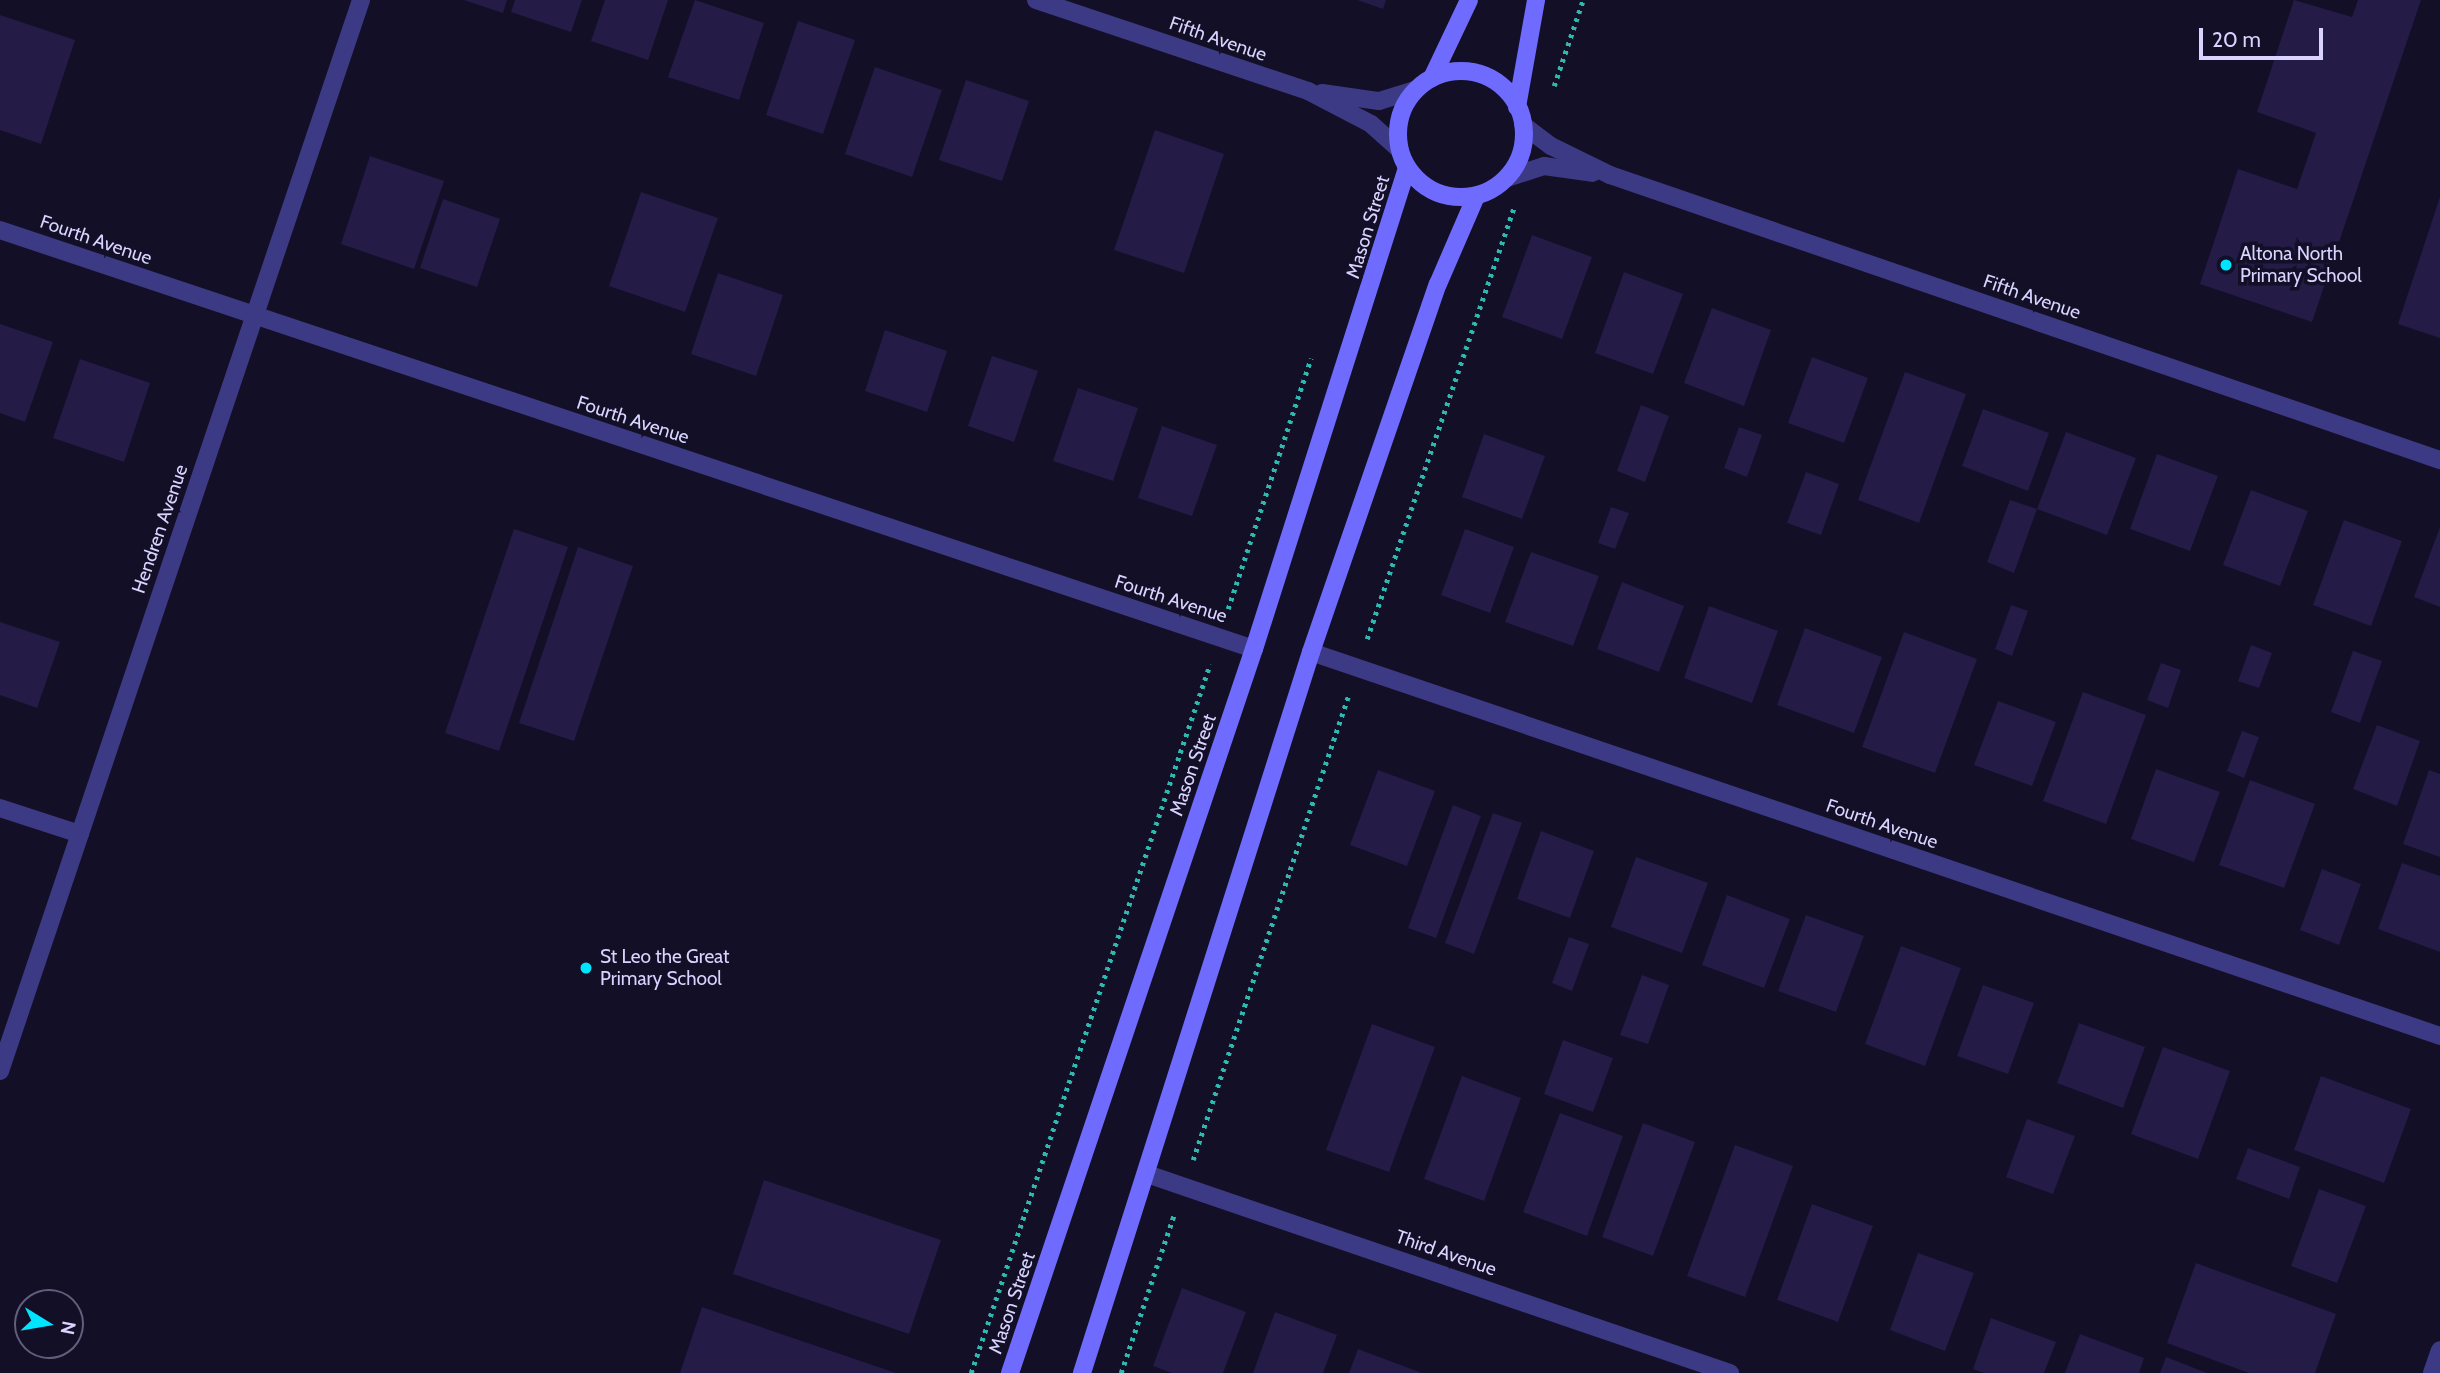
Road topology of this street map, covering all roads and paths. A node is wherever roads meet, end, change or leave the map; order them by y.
1 (360, 0) edge
2 (1036, 0) edge
3 (1469, 0) edge
4 (1536, 0) edge
5 (1432, 78) junction
6 (1415, 89) junction
7 (1308, 91) junction
8 (1517, 107) junction
9 (1523, 125) junction
10 (1399, 149) junction
11 (1407, 169) junction
12 (1610, 175) junction
13 (1507, 178) junction
14 (1476, 196) junction
15 (0, 230) edge
16 (254, 316) junction
17 (1315, 347) dead end
18 (2440, 460) edge
19 (1219, 637) junction
20 (1254, 649) junction
21 (1311, 652) junction
22 (0, 807) edge
23 (79, 834) junction
24 (2440, 1036) edge
25 (0, 1071) edge
26 (1147, 1174) junction
27 (2440, 1350) edge
28 (971, 1373) edge
29 (1010, 1373) edge
30 (1082, 1373) edge
31 (1730, 1373) edge
32 (2432, 1373) edge

1 - 16 street, Hendren Avenue
2 - 7 street, Fifth Avenue
3 - 5 street
4 - 8 street
5 - 6 street
5 - 8 street
6 - 7 street, Fifth Avenue
6 - 10 street
7 - 10 street, Fifth Avenue
8 - 9 street
9 - 12 street, Fifth Avenue
9 - 13 street
10 - 11 street
11 - 14 street
11 - 20 street, Mason Street
12 - 13 street, Fifth Avenue
12 - 18 street, Fifth Avenue
13 - 14 street
14 - 21 street
15 - 16 street, Fourth Avenue
16 - 19 street, Fourth Avenue
16 - 23 street, Hendren Avenue
17 - 19 path
19 - 20 street, Fourth Avenue
19 - 28 path
20 - 29 street, Mason Street
21 - 24 street, Fourth Avenue
21 - 26 street
22 - 23 street
23 - 25 street, Hendren Avenue
26 - 30 street
26 - 31 street, Third Avenue
27 - 32 street

